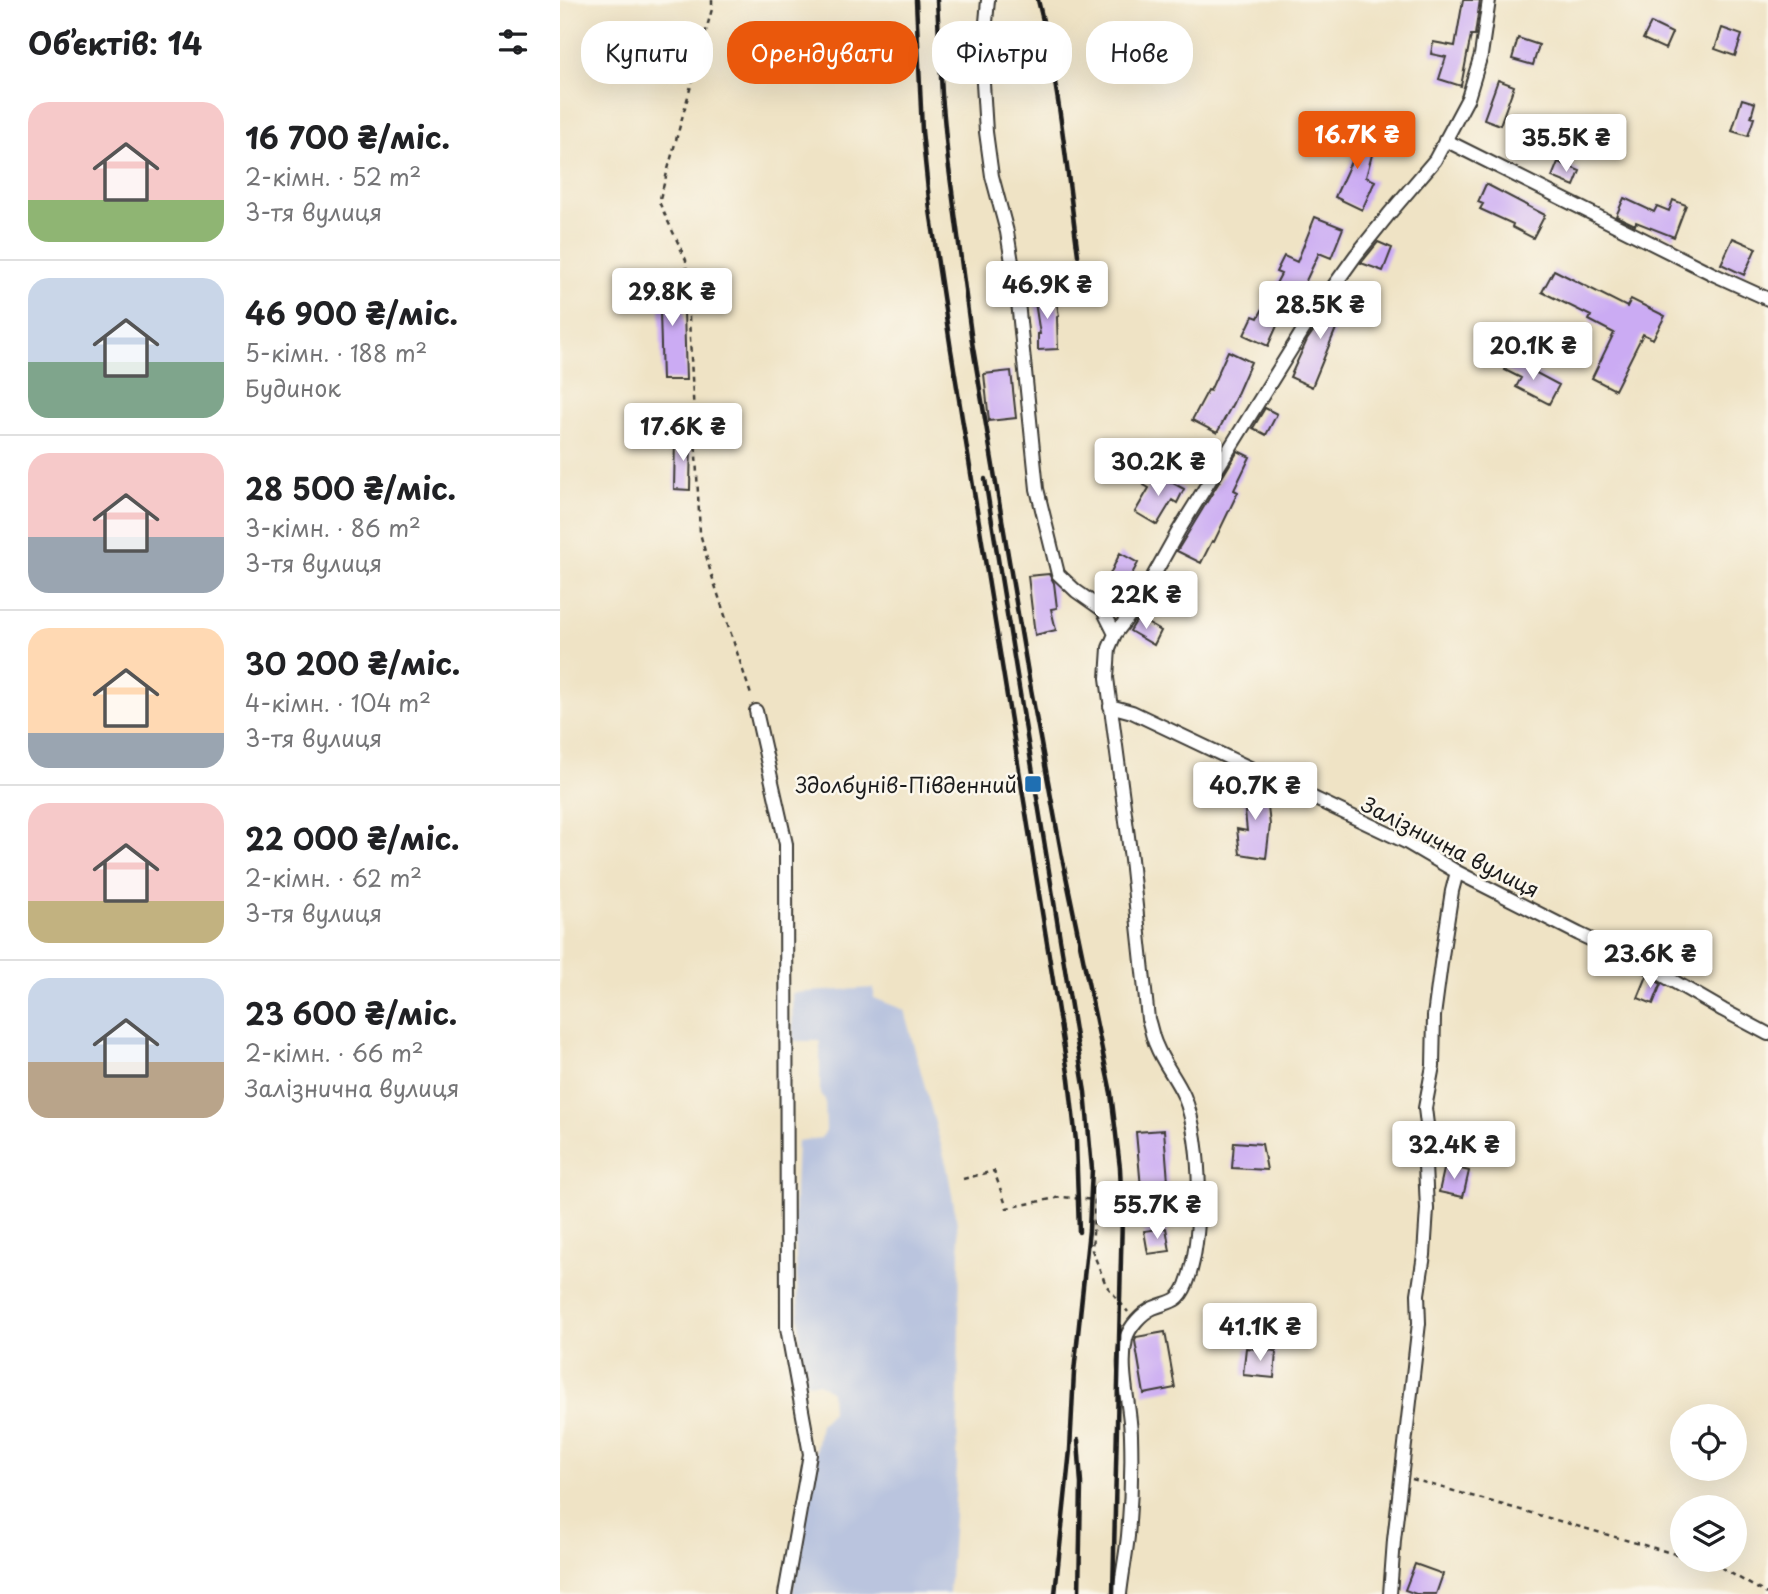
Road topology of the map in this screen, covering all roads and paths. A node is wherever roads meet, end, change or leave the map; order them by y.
1 (712, 0) edge
2 (988, 0) edge
3 (1489, 0) edge
4 (1446, 140) junction
5 (1768, 299) edge
6 (1115, 634) junction
7 (1110, 706) junction
8 (756, 711) joint
9 (1457, 872) junction
10 (1768, 1034) edge
11 (963, 1179) dead end
12 (1136, 1323) junction
13 (1402, 1476) junction
14 (1670, 1553) edge
15 (1729, 1572) edge
16 (785, 1594) edge
17 (1120, 1594) edge
18 (1390, 1594) edge
19 (1767, 1594) edge

1 - 8 path
2 - 6 street
3 - 4 street
4 - 5 street
4 - 6 street
6 - 7 street
7 - 9 street, Залізнична вулиця
7 - 12 street
8 - 16 street
9 - 10 street, Залізнична вулиця
9 - 13 street
11 - 12 path
12 - 17 street
13 - 14 path
13 - 18 street
15 - 19 path

